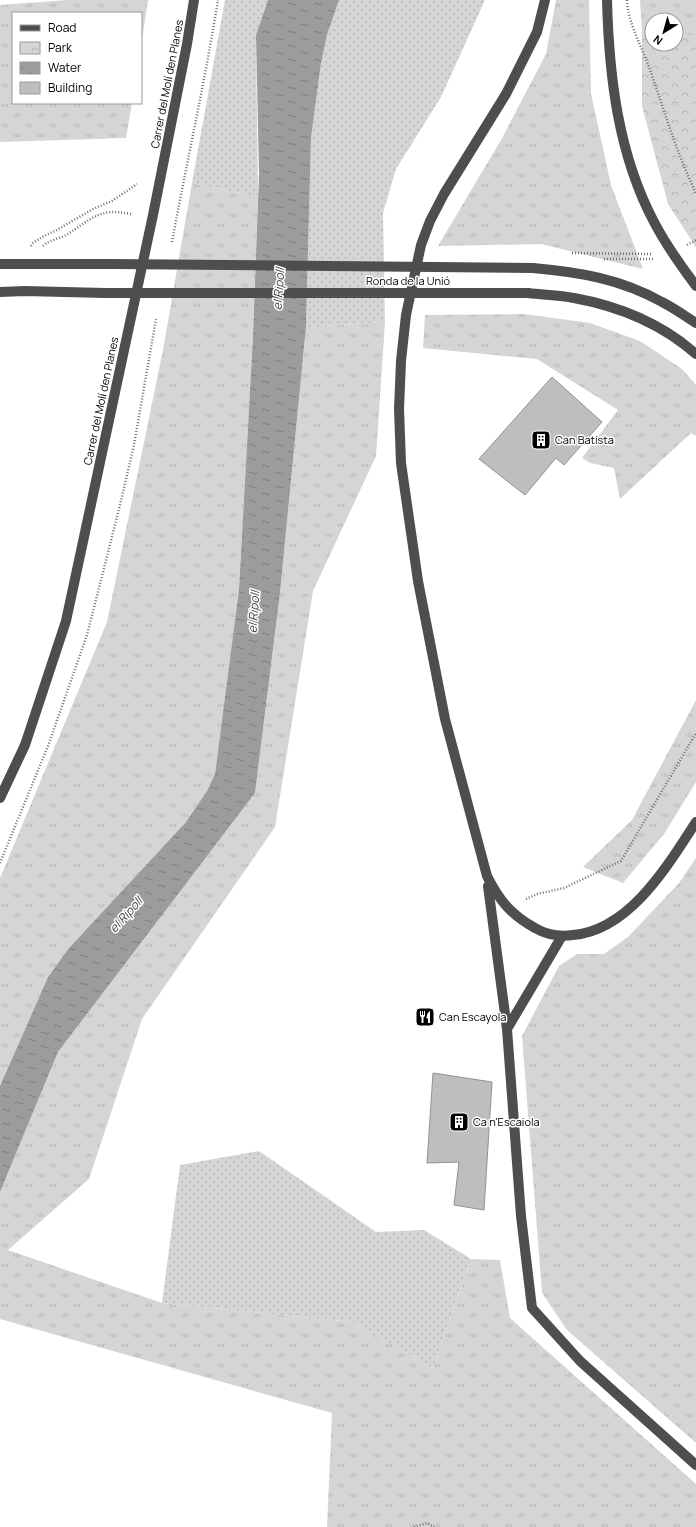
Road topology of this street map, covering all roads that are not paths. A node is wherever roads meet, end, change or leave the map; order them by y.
1 (194, 0) edge
2 (545, 0) edge
3 (606, 0) edge
4 (0, 264) edge
5 (696, 286) edge
6 (0, 292) edge
7 (696, 324) edge
8 (696, 354) edge
9 (0, 798) edge
10 (696, 822) edge
11 (487, 876) junction
12 (562, 936) junction
13 (507, 1029) junction
14 (696, 1465) edge

1 - 9 street, Carrer del Molí den Planes
2 - 11 street
3 - 5 street
4 - 7 street, Ronda de la Unió, bridge
6 - 8 street, Ronda de la Unió, bridge
10 - 12 street
11 - 12 street
11 - 13 street
12 - 13 street
13 - 14 street

